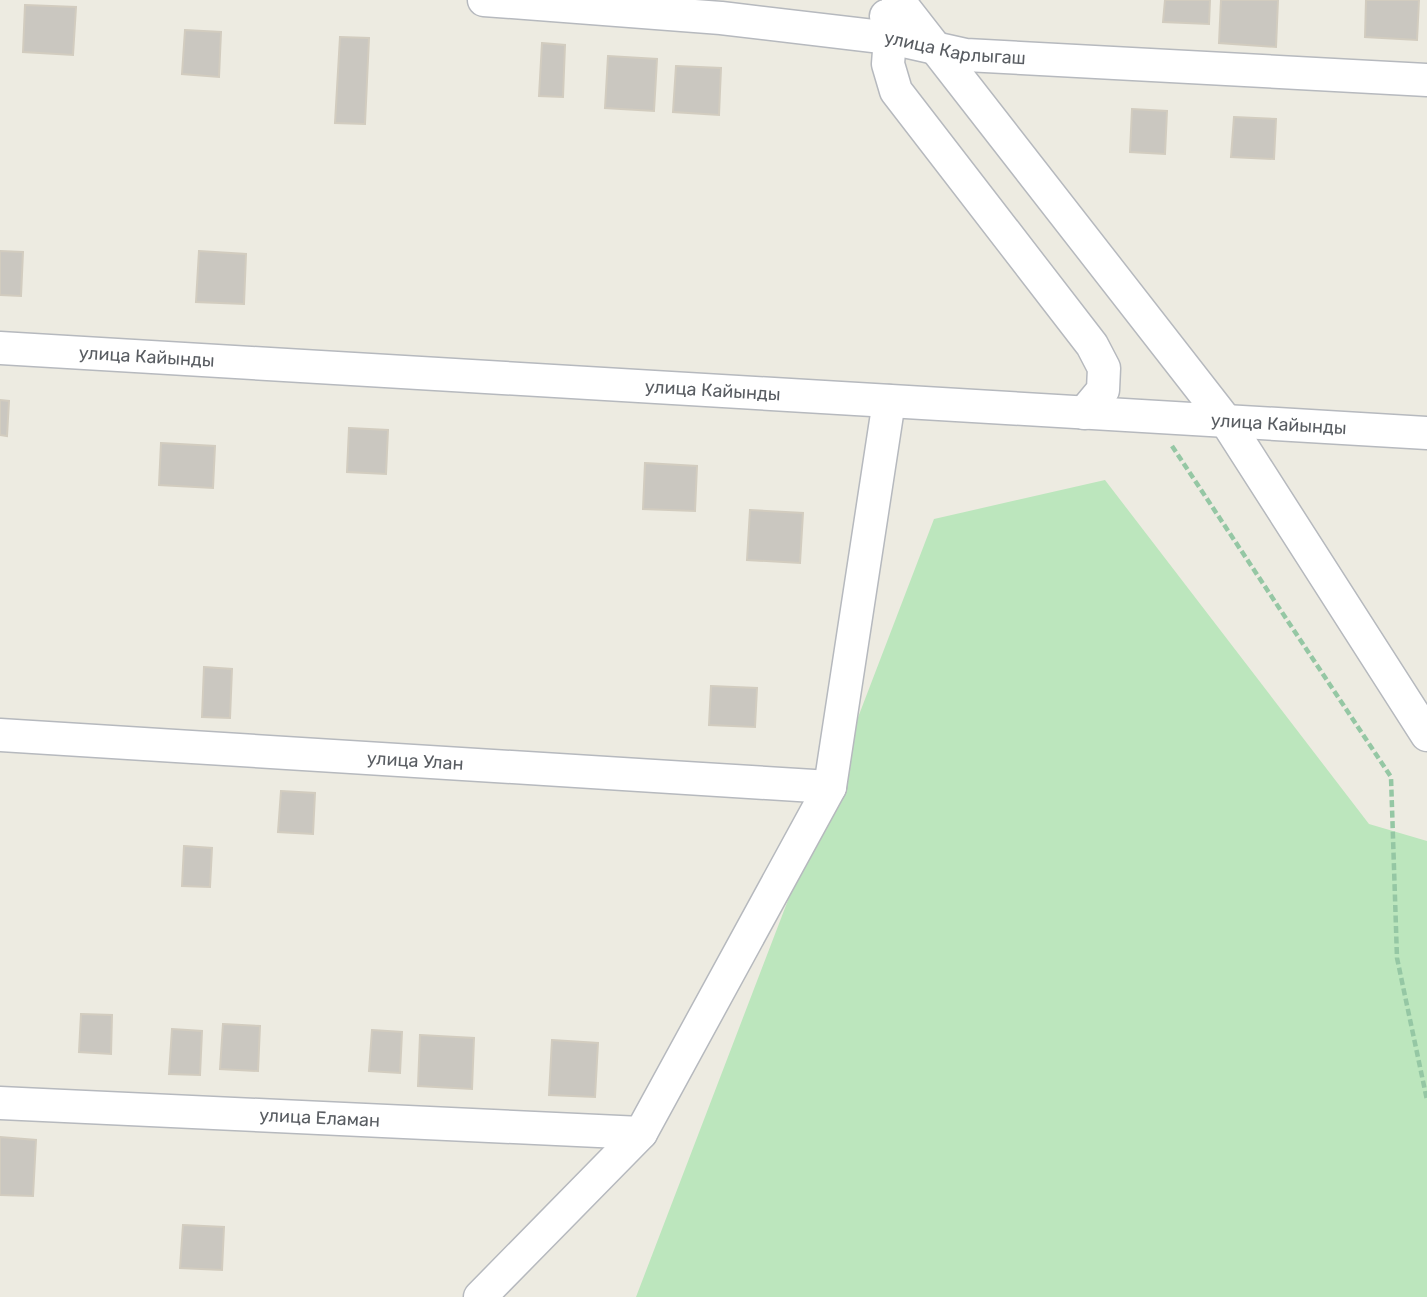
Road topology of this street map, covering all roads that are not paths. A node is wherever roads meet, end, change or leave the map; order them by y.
1 (484, 0) edge
2 (884, 0) edge
3 (898, 0) edge
4 (890, 37) junction
5 (935, 48) junction
6 (1427, 80) edge
7 (0, 348) edge
8 (889, 401) junction
9 (1084, 413) junction
10 (1226, 421) junction
11 (1427, 433) edge
12 (0, 735) edge
13 (1427, 735) edge
14 (830, 788) junction
15 (0, 1103) edge
16 (641, 1133) junction
17 (480, 1297) edge

1 - 4 street, улица Карлыгаш
2 - 4 street
3 - 5 street
4 - 5 street, улица Карлыгаш
4 - 9 street
5 - 6 street, улица Карлыгаш
5 - 10 street
7 - 8 street, улица Кайынды
8 - 9 street, улица Кайынды
8 - 14 street
9 - 10 street, улица Кайынды
10 - 11 street, улица Кайынды
10 - 13 street
12 - 14 street, улица Улан
14 - 16 street
15 - 16 street, улица Еламан
16 - 17 street

